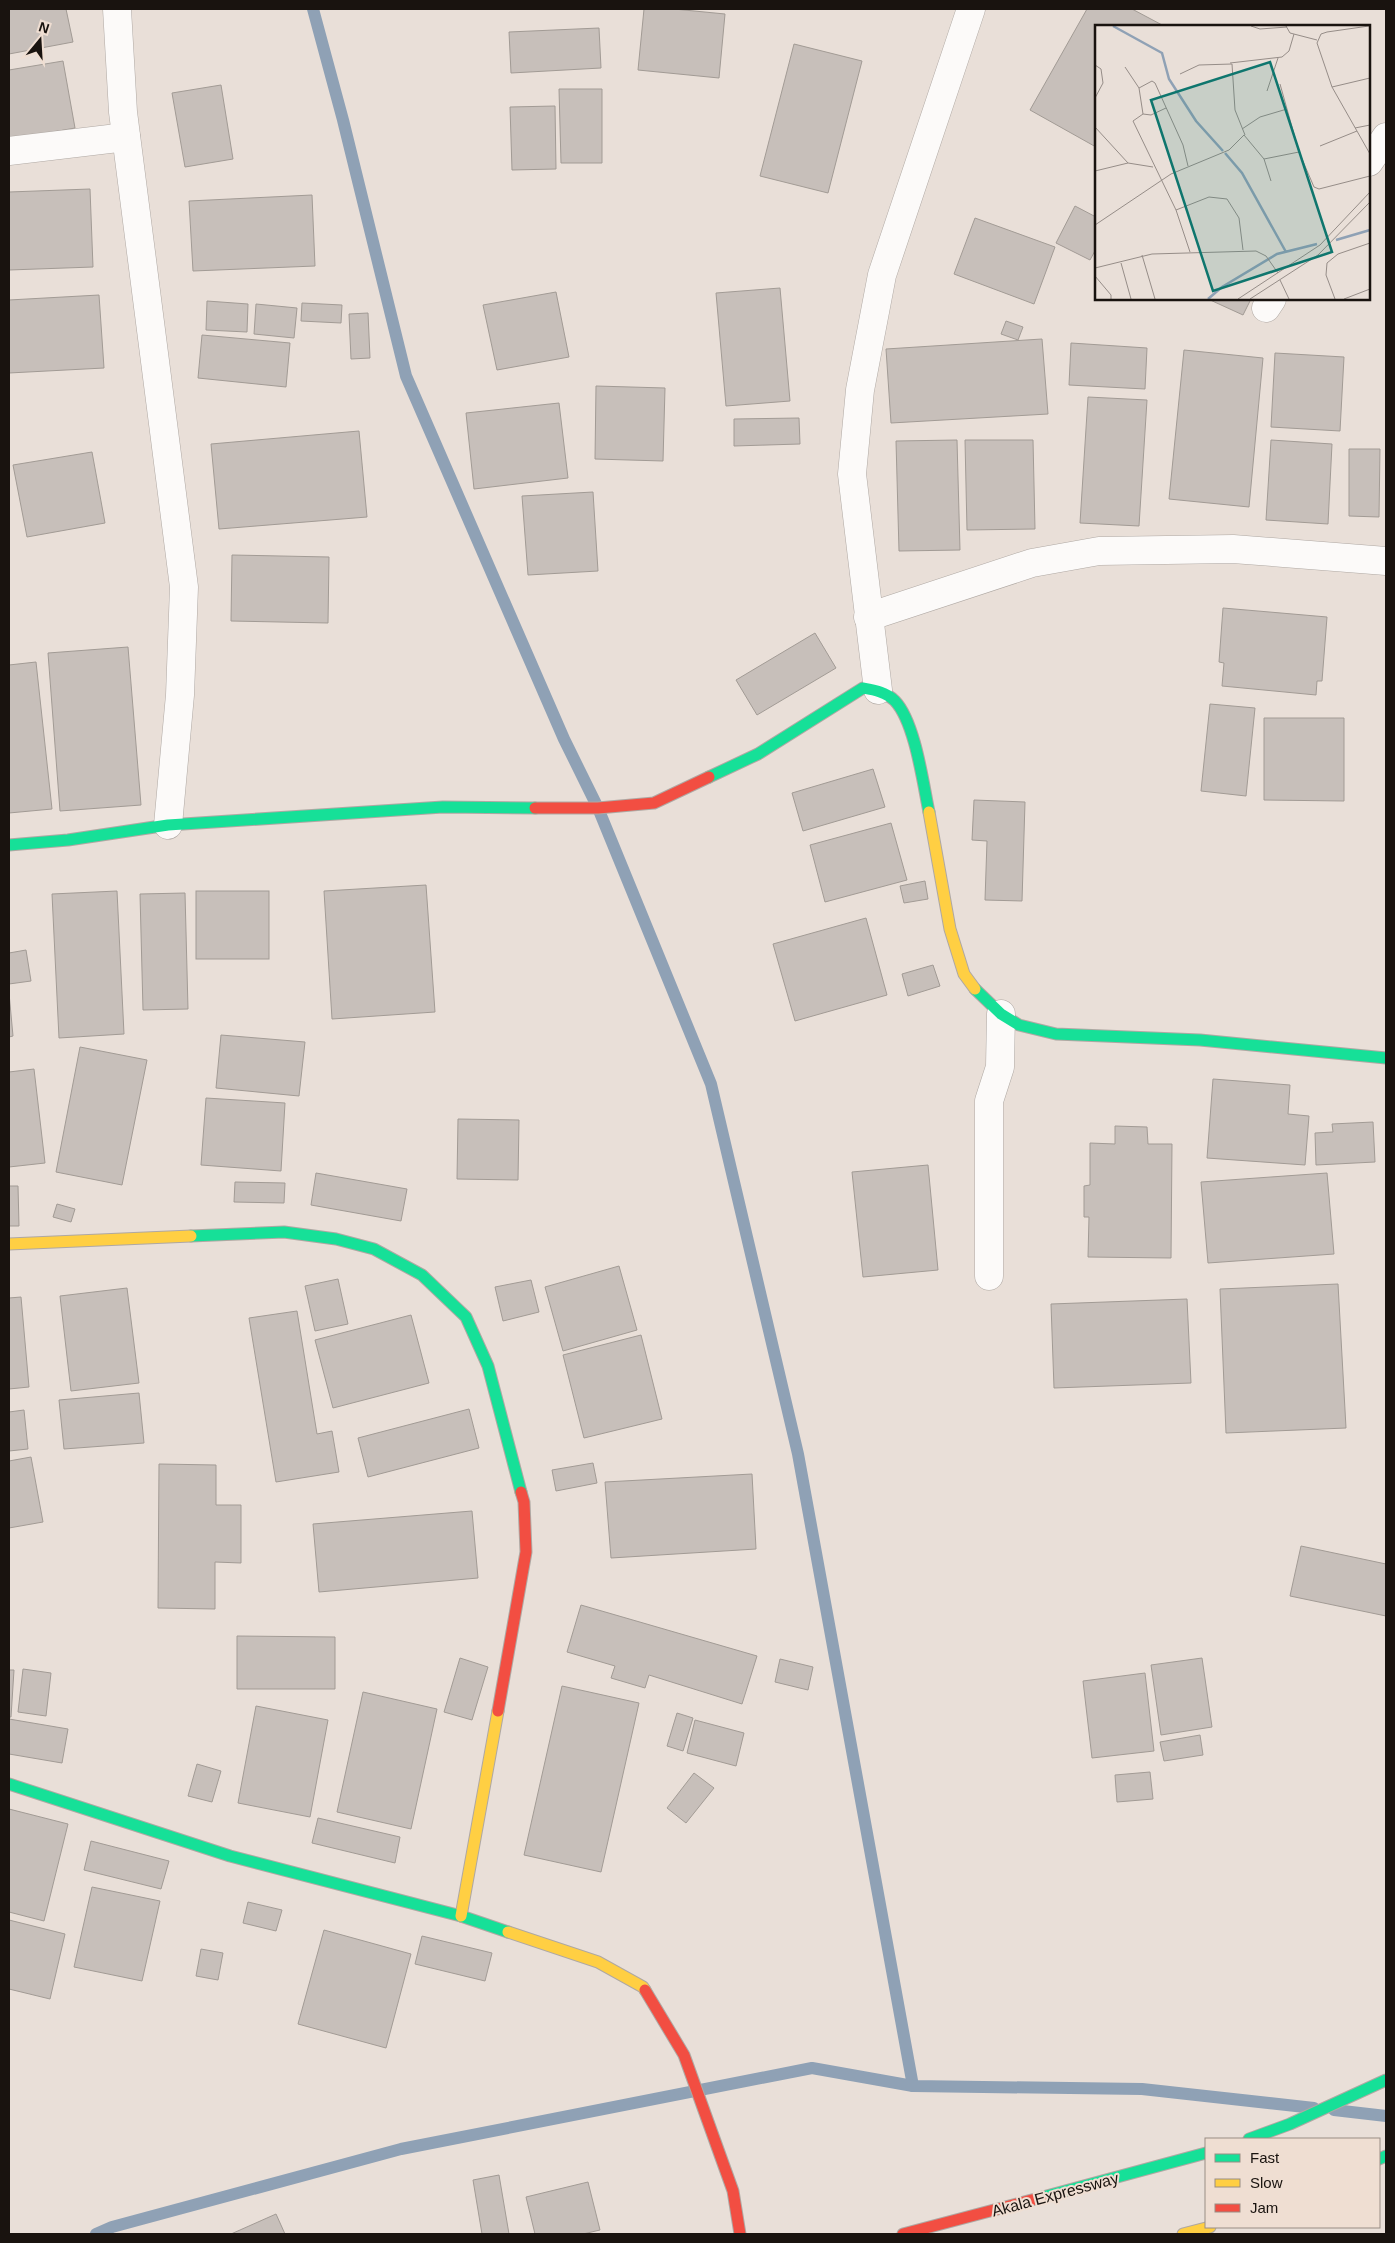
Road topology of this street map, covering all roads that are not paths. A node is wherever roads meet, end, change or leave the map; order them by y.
1 (117, 9) edge
2 (971, 9) edge
3 (126, 137) junction
4 (1386, 137) edge
5 (9, 151) edge
6 (1370, 161) edge
7 (1386, 561) edge
8 (868, 617) junction
9 (878, 690) junction
10 (168, 825) junction
11 (9, 845) edge
12 (1001, 1014) junction
13 (1386, 1058) edge
14 (9, 1244) edge
15 (989, 1276) dead end
16 (9, 1784) edge
17 (461, 1916) junction
18 (1383, 2081) edge
19 (1252, 2138) edge
20 (1205, 2153) edge
21 (1206, 2228) edge
22 (740, 2234) edge
23 (903, 2234) edge
24 (1183, 2234) edge

1 - 3 street
2 - 8 street
3 - 5 street
3 - 10 street
4 - 6 street
7 - 8 street
8 - 9 street
9 - 10 street
9 - 12 street
10 - 11 street
12 - 13 street
12 - 15 street
14 - 17 street
16 - 17 street
17 - 22 street
18 - 19 street
20 - 23 street, Akala Expressway
21 - 24 street

